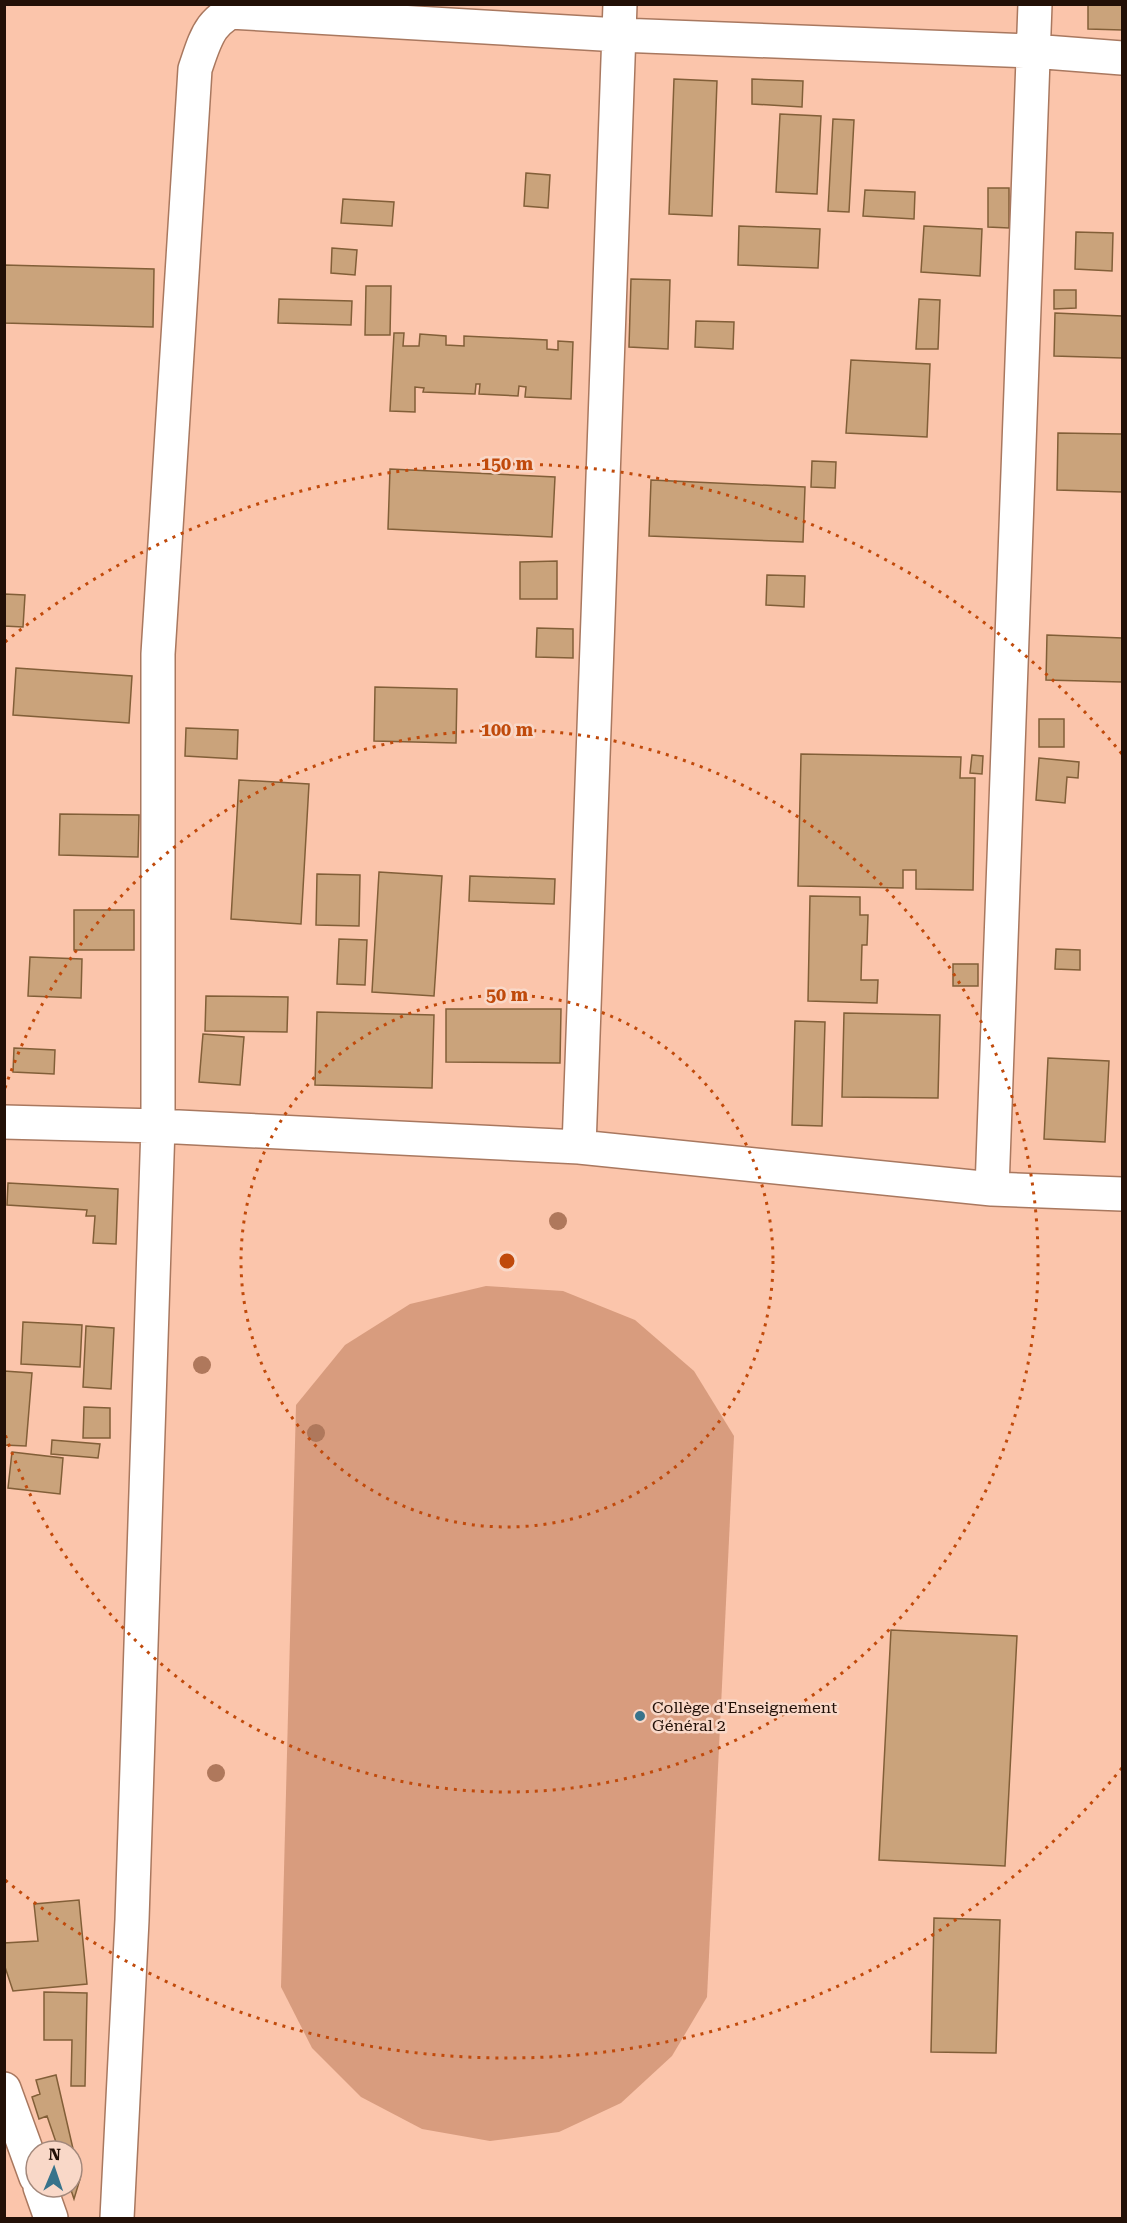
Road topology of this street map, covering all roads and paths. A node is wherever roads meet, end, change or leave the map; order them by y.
1 (1035, 4) edge
2 (237, 8) edge
3 (620, 20) edge
4 (1032, 51) junction
5 (1122, 58) edge
6 (4, 1122) edge
7 (159, 1126) junction
8 (579, 1147) junction
9 (992, 1189) junction
10 (1122, 1194) edge
11 (4, 2089) edge
12 (24, 2144) edge
13 (44, 2199) edge
14 (51, 2218) edge
15 (117, 2218) edge

1 - 4 street
2 - 3 street
2 - 7 street
3 - 4 street
3 - 8 street
4 - 5 street
4 - 9 street
6 - 7 street
7 - 8 street
7 - 15 street
8 - 9 street
9 - 10 street
11 - 12 street
13 - 14 street

